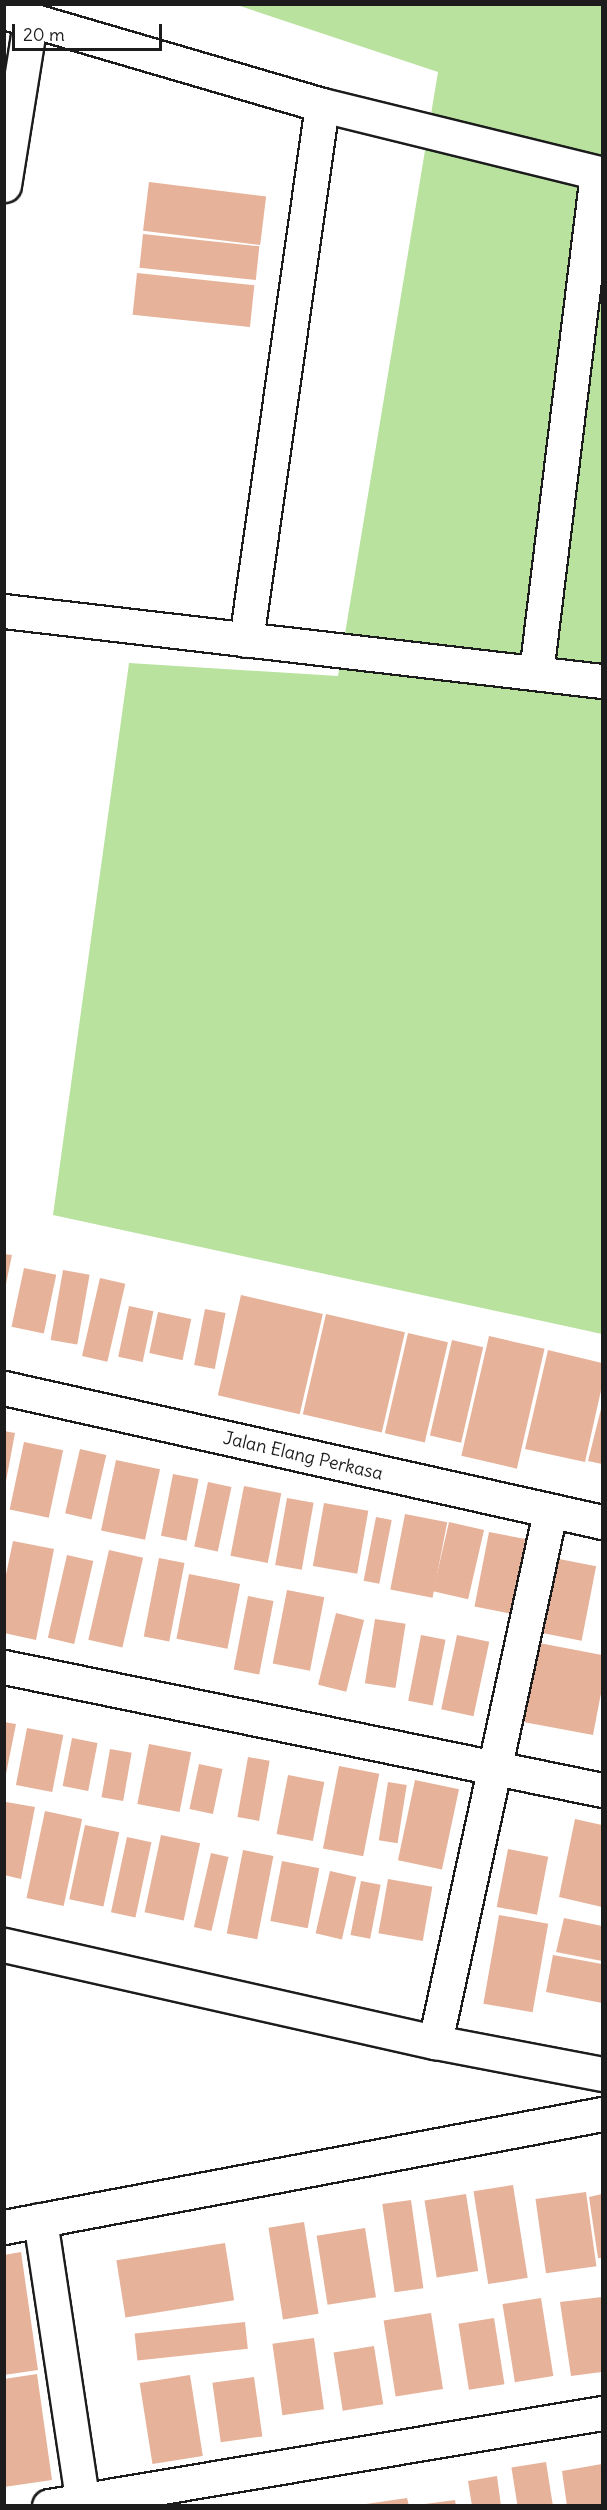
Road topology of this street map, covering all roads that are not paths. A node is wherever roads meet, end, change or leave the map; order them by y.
1 (17, 17) edge
2 (322, 105) junction
3 (600, 173) edge
4 (4, 185) edge
5 (589, 374) edge
6 (4, 611) edge
7 (246, 640) junction
8 (536, 673) junction
9 (603, 681) edge
10 (4, 1388) edge
11 (550, 1512) junction
12 (603, 1522) edge
13 (4, 1667) edge
14 (497, 1767) junction
15 (603, 1790) edge
16 (4, 1945) edge
17 (435, 2042) junction
18 (603, 2074) edge
19 (603, 2114) edge
20 (40, 2220) junction
21 (4, 2227) edge
22 (603, 2413) edge
23 (83, 2503) edge
24 (49, 2505) edge

1 - 2 street
1 - 4 street
2 - 3 street
2 - 7 street
3 - 5 street
5 - 8 street
6 - 7 street
7 - 8 street
8 - 9 street
10 - 11 street, Jalan Elang Perkasa
11 - 12 street, Jalan Elang Perkasa
11 - 14 street
13 - 14 street
14 - 15 street
14 - 17 street
16 - 17 street
17 - 18 street
19 - 20 street
20 - 21 street
20 - 23 street
22 - 23 street
23 - 24 street

